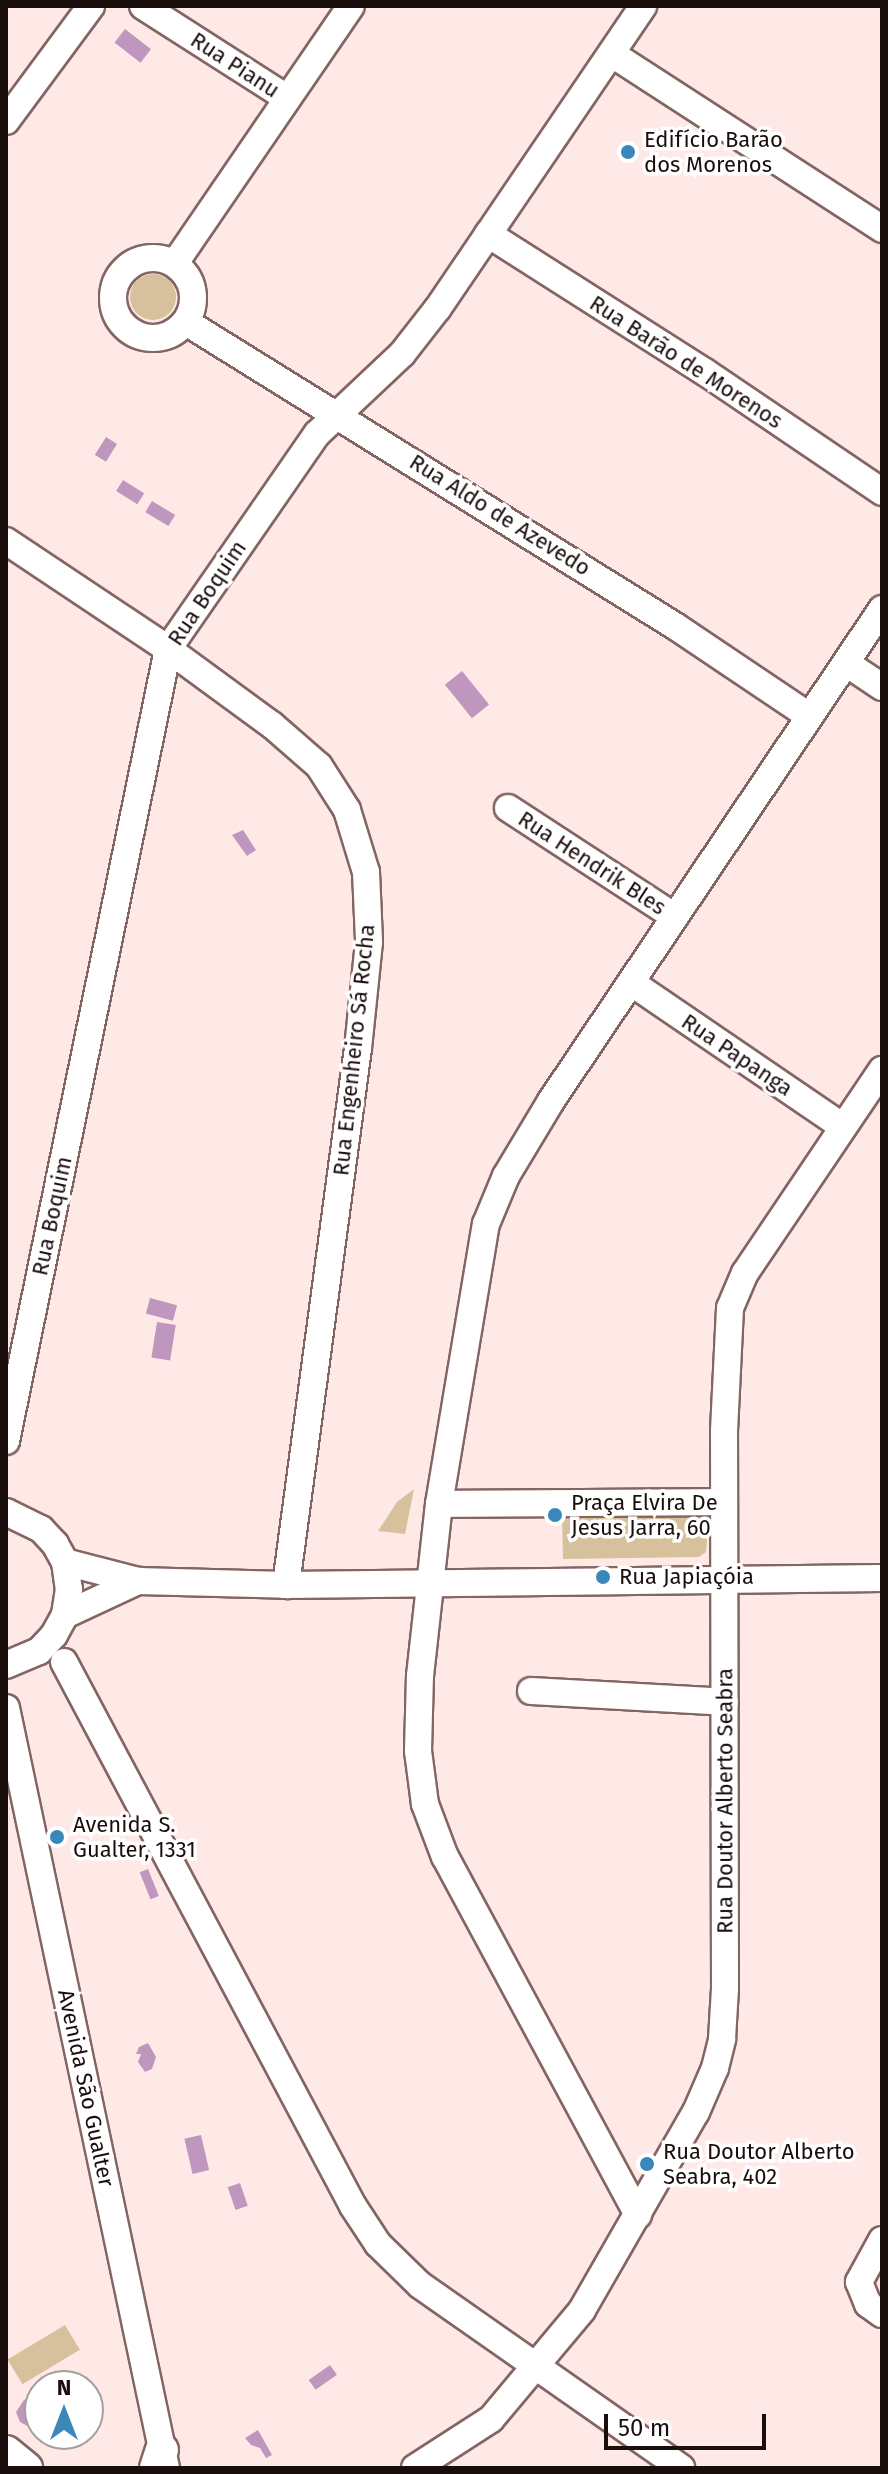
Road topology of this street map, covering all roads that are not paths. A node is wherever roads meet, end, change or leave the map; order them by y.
1 (91, 6) edge
2 (143, 6) edge
3 (351, 6) edge
4 (643, 6) edge
5 (612, 54) junction
6 (287, 98) junction
7 (6, 121) edge
8 (882, 229) edge
9 (488, 234) junction
10 (175, 263) junction
11 (186, 322) junction
12 (336, 413) junction
13 (882, 492) edge
14 (6, 541) edge
15 (882, 609) edge
16 (168, 649) junction
17 (846, 663) junction
18 (882, 687) edge
19 (809, 716) junction
20 (508, 808) dead end
21 (675, 917) junction
22 (632, 983) junction
23 (882, 1070) edge
24 (843, 1127) junction
25 (6, 1441) edge
26 (723, 1502) junction
27 (439, 1504) junction
28 (6, 1512) edge
29 (65, 1562) junction
30 (882, 1578) edge
31 (725, 1580) junction
32 (138, 1581) junction
33 (428, 1583) junction
34 (286, 1585) junction
35 (65, 1615) junction
36 (64, 1662) dead end
37 (6, 1665) edge
38 (531, 1691) dead end
39 (725, 1702) junction
40 (6, 1708) edge
41 (638, 2215) junction
42 (882, 2240) edge
43 (882, 2314) edge
44 (536, 2368) junction
45 (6, 2452) edge
46 (161, 2462) edge
47 (26, 2468) edge
48 (415, 2468) edge
49 (681, 2468) edge

1 - 7 street
2 - 6 street, Rua Pianu
3 - 6 street
4 - 5 street, Rua Boquim
5 - 8 street
5 - 9 street, Rua Boquim
6 - 10 street
9 - 12 street, Rua Boquim
9 - 13 street, Rua Barão de Morenos
10 - 11 street
10 - 11 street
11 - 12 street, Rua Aldo de Azevedo
12 - 16 street, Rua Boquim
12 - 19 street, Rua Aldo de Azevedo
14 - 16 street, Rua Engenheiro Sá Rocha
15 - 17 street
16 - 25 street, Rua Boquim
16 - 34 street, Rua Engenheiro Sá Rocha
17 - 18 street
17 - 19 street
19 - 21 street
20 - 21 street, Rua Hendrik Bles
21 - 22 street
22 - 24 street, Rua Papanga
22 - 27 street
23 - 24 street, Rua Doutor Alberto Seabra
24 - 26 street, Rua Doutor Alberto Seabra
26 - 27 street
26 - 31 street, Rua Doutor Alberto Seabra
27 - 33 street
28 - 29 street
29 - 32 street
29 - 35 street
30 - 31 street
31 - 33 street
31 - 39 street, Rua Doutor Alberto Seabra
32 - 34 street
32 - 35 street
33 - 34 street
33 - 41 street
35 - 37 street
36 - 44 street
38 - 39 street
39 - 41 street, Rua Doutor Alberto Seabra
40 - 46 street, Avenida São Gualter
41 - 44 street, Rua Doutor Alberto Seabra
42 - 43 street
44 - 48 street, Rua Doutor Alberto Seabra
44 - 49 street
45 - 47 main road

